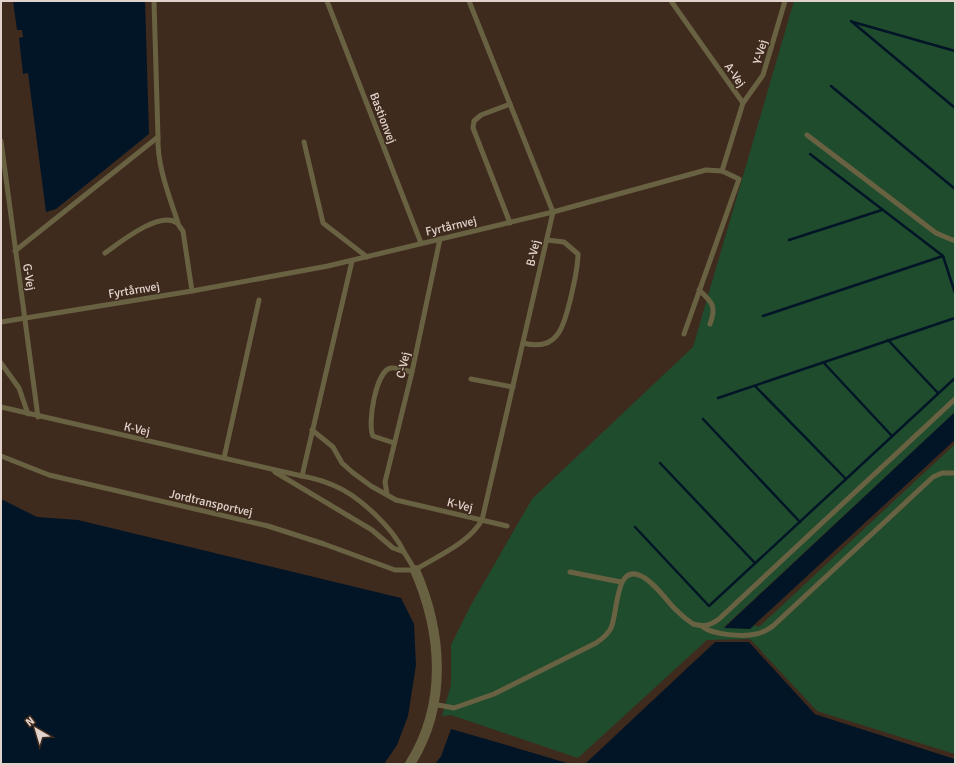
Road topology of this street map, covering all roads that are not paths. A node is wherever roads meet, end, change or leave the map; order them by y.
1 (154, 1) edge
2 (327, 1) edge
3 (469, 1) edge
4 (671, 1) edge
5 (785, 1) edge
6 (743, 103) junction
7 (510, 104) junction
8 (807, 135) dead end
9 (158, 137) junction
10 (1, 141) edge
11 (304, 142) dead end
12 (722, 170) junction
13 (553, 212) junction
14 (178, 223) junction
15 (510, 223) junction
16 (440, 239) junction
17 (547, 240) junction
18 (955, 241) edge
19 (420, 243) junction
20 (15, 251) junction
21 (105, 253) dead end
22 (367, 257) junction
23 (352, 261) junction
24 (699, 290) junction
25 (192, 291) junction
26 (259, 300) dead end
27 (25, 318) junction
28 (1, 322) edge
29 (710, 324) dead end
30 (684, 334) dead end
31 (523, 343) junction
32 (1, 363) edge
33 (412, 372) junction
34 (471, 379) dead end
35 (513, 387) junction
36 (955, 399) edge
37 (1, 407) edge
38 (28, 414) junction
39 (38, 417) junction
40 (312, 430) junction
41 (394, 442) junction
42 (1, 456) edge
43 (224, 458) junction
44 (269, 468) junction
45 (955, 473) edge
46 (302, 476) junction
47 (387, 494) junction
48 (482, 520) junction
49 (507, 526) dead end
50 (404, 552) junction
51 (415, 570) junction
52 (570, 572) dead end
53 (621, 582) junction
54 (703, 627) junction
55 (433, 704) junction
56 (410, 764) edge

1 - 9 lane
2 - 19 lane, Bastionvej
3 - 7 lane
4 - 6 lane, A-Vej
5 - 6 lane, Y-Vej
6 - 12 lane, A-Vej
7 - 13 lane
7 - 15 lane
8 - 18 lane
9 - 14 lane
9 - 20 lane
10 - 20 lane, G-Vej
11 - 22 lane
12 - 13 lane, Fyrtårnvej
12 - 24 lane
13 - 15 lane, Fyrtårnvej
13 - 17 lane, B-Vej
14 - 21 lane
14 - 25 lane
15 - 16 lane, Fyrtårnvej
16 - 19 lane, Fyrtårnvej
16 - 33 lane, C-Vej
17 - 31 lane, B-Vej
17 - 31 lane
19 - 22 lane, Fyrtårnvej
20 - 27 lane, G-Vej
22 - 23 lane, Fyrtårnvej
23 - 25 lane, Fyrtårnvej
23 - 40 lane
24 - 29 lane
24 - 30 lane
25 - 27 lane, Fyrtårnvej
26 - 43 lane
27 - 28 lane, Fyrtårnvej
27 - 39 lane, G-Vej
31 - 35 lane, B-Vej
32 - 38 lane
33 - 41 lane, C-Vej
33 - 41 lane
34 - 35 lane
35 - 48 lane, B-Vej
36 - 54 lane
37 - 38 lane, K-Vej
38 - 39 lane, K-Vej
39 - 43 lane, K-Vej
40 - 46 lane
40 - 47 lane, K-Vej
41 - 47 lane, C-Vej
42 - 51 lane, Jordtransportvej
43 - 44 lane, K-Vej
44 - 46 lane, K-Vej
44 - 50 lane, K-Vej
45 - 54 lane
46 - 50 lane, K-Vej
47 - 48 lane, K-Vej
48 - 49 lane, K-Vej
48 - 51 lane
50 - 51 lane, K-Vej
51 - 55 street
52 - 53 lane
53 - 54 lane
53 - 55 lane
55 - 56 street

